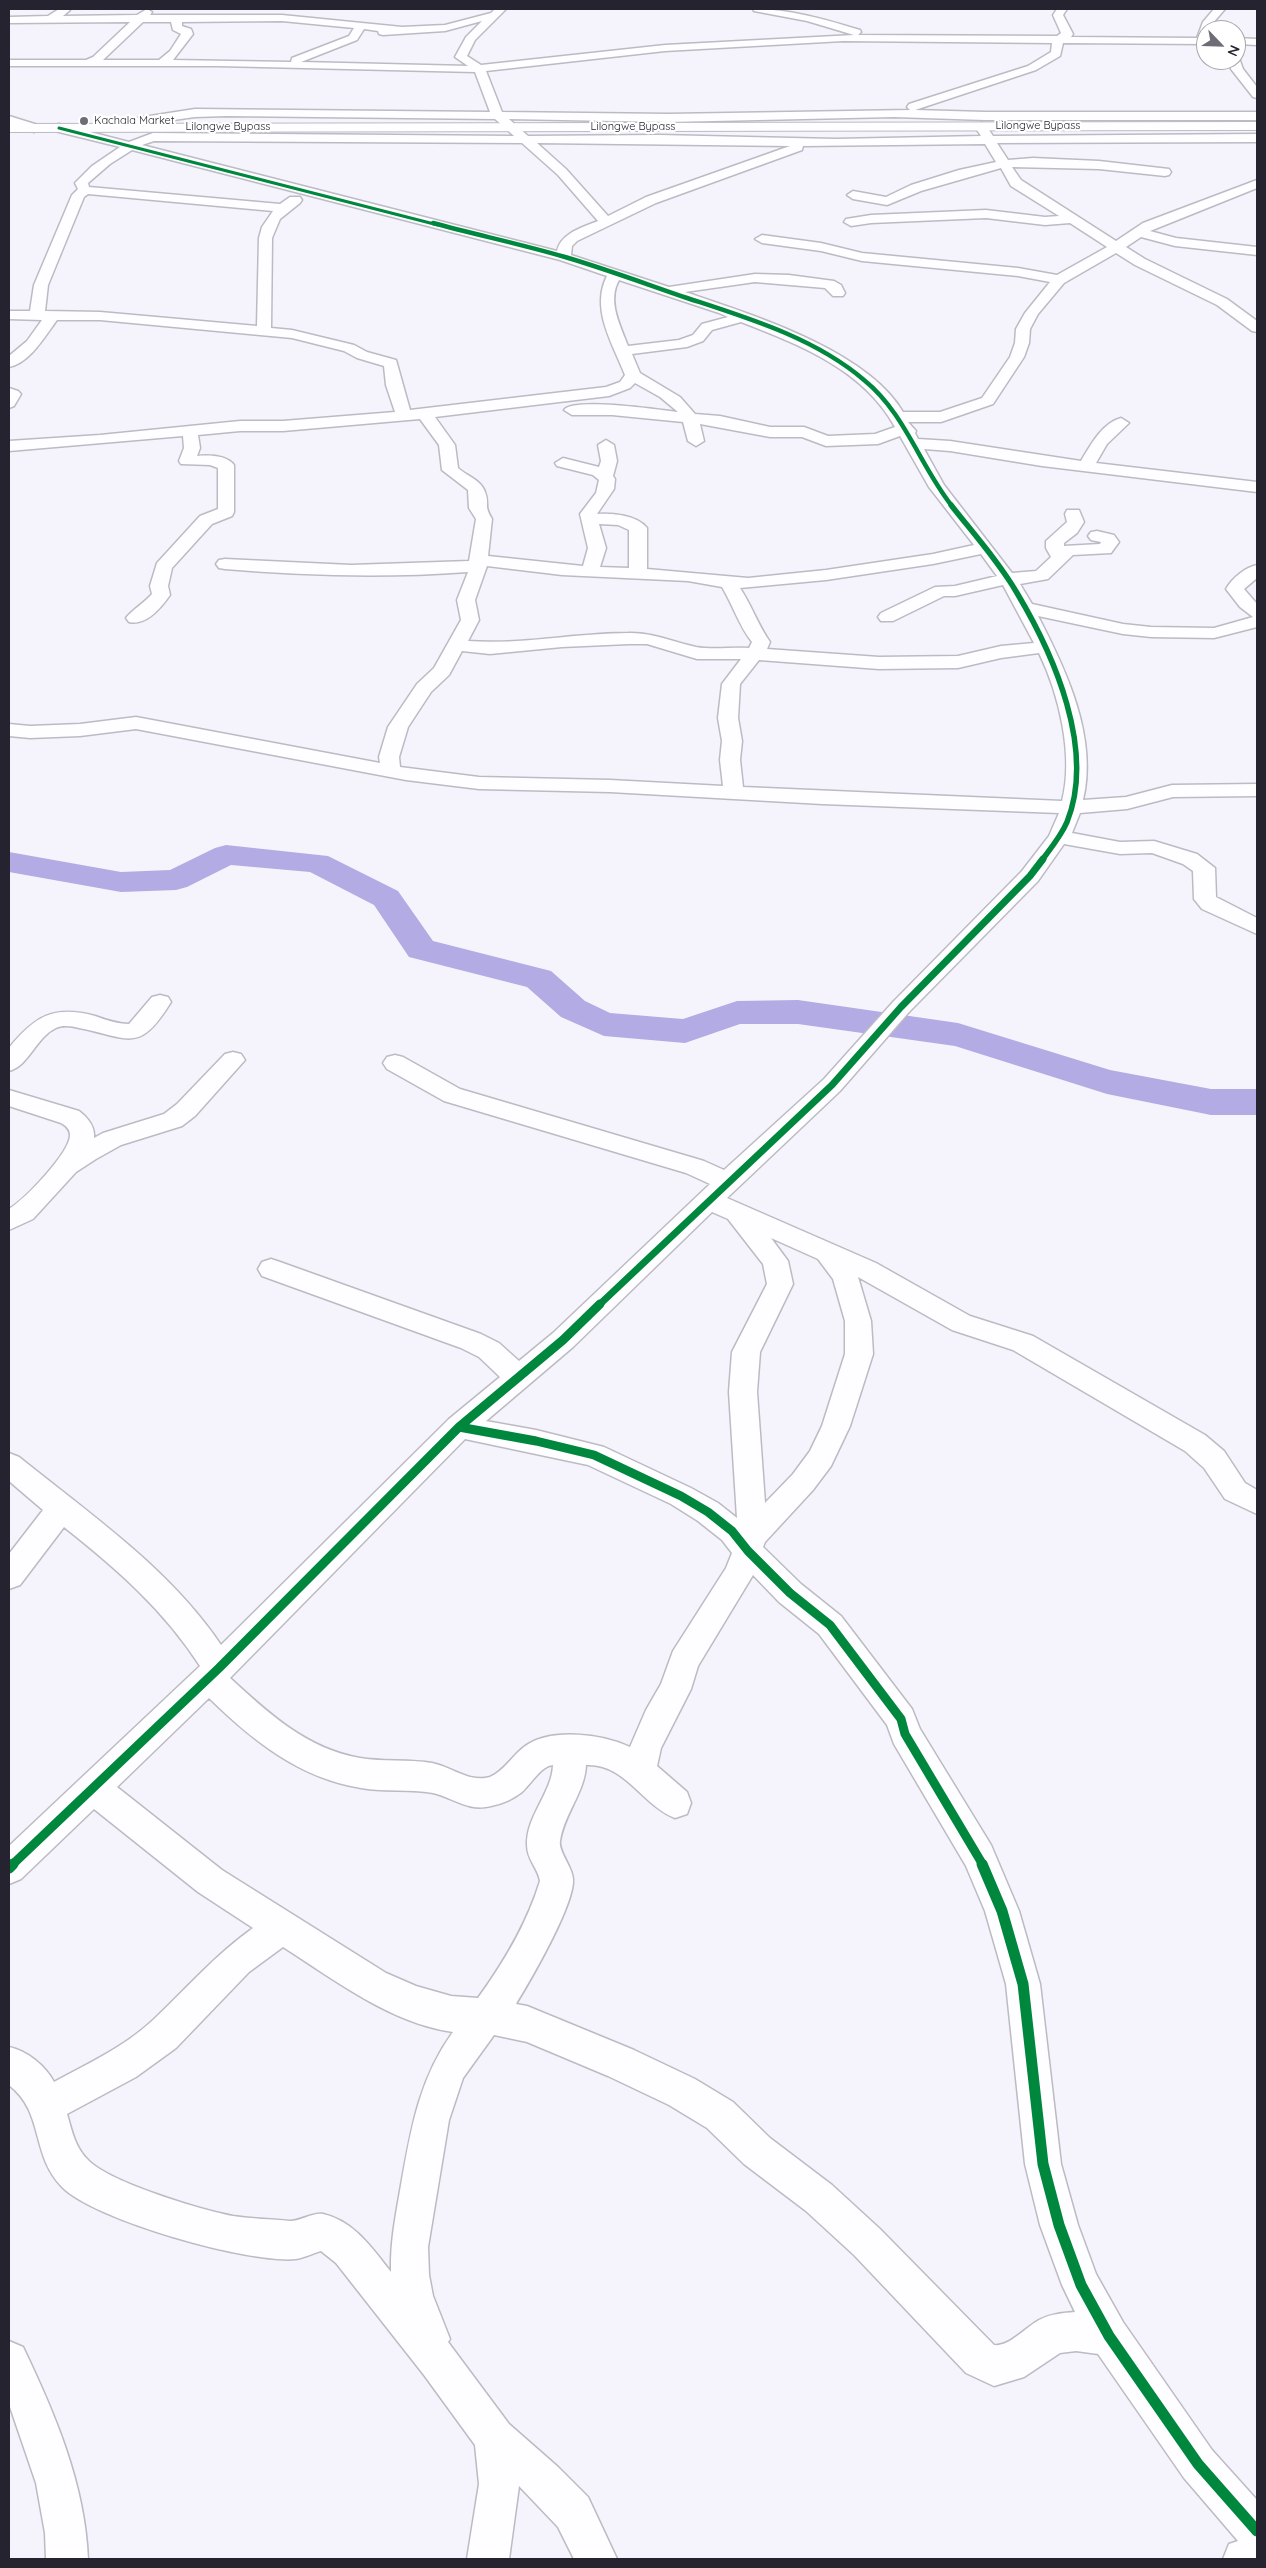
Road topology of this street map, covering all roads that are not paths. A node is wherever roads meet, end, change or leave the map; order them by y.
1 (66, 9) edge
2 (152, 9) edge
3 (758, 9) edge
4 (822, 9) edge
5 (1062, 9) edge
6 (1220, 9) edge
7 (498, 11) edge
8 (792, 14) junction
9 (176, 18) junction
10 (50, 19) junction
11 (142, 19) junction
12 (432, 19) dead end
13 (9, 20) edge
14 (1210, 20) edge
15 (361, 25) junction
16 (445, 28) junction
17 (399, 30) junction
18 (353, 38) junction
19 (868, 38) junction
20 (470, 39) junction
21 (1061, 39) junction
22 (1196, 41) edge
23 (90, 62) junction
24 (163, 62) junction
25 (9, 63) edge
26 (286, 64) junction
27 (480, 69) junction
28 (1238, 70) edge
29 (1257, 96) edge
30 (894, 112) junction
31 (497, 115) junction
32 (1257, 116) edge
33 (9, 120) edge
34 (981, 126) junction
35 (508, 127) junction
36 (827, 127) junction
37 (860, 127) junction
38 (9, 128) edge
39 (34, 128) junction
40 (59, 128) junction
41 (98, 128) junction
42 (1256, 137) edge
43 (523, 140) junction
44 (988, 140) junction
45 (814, 141) junction
46 (130, 147) junction
47 (1003, 164) junction
48 (1165, 172) dead end
49 (1257, 184) edge
50 (84, 190) junction
51 (309, 192) junction
52 (853, 195) dead end
53 (282, 208) junction
54 (1073, 219) junction
55 (606, 222) junction
56 (851, 222) dead end
57 (1138, 232) junction
58 (762, 239) dead end
59 (1116, 248) junction
60 (1257, 251) edge
61 (565, 257) junction
62 (615, 273) junction
63 (1059, 280) junction
64 (668, 291) junction
65 (1203, 292) junction
66 (838, 293) dead end
67 (1257, 312) edge
68 (9, 315) edge
69 (44, 316) junction
70 (742, 317) junction
71 (1257, 328) edge
72 (264, 332) junction
73 (622, 350) junction
74 (9, 363) edge
75 (633, 376) junction
76 (9, 393) edge
77 (600, 393) junction
78 (9, 403) edge
79 (510, 403) junction
80 (612, 410) junction
81 (424, 413) junction
82 (404, 416) junction
83 (899, 417) junction
84 (691, 418) junction
85 (1120, 423) dead end
86 (190, 430) junction
87 (911, 438) junction
88 (696, 441) dead end
89 (606, 445) dead end
90 (9, 446) edge
91 (563, 464) dead end
92 (1086, 466) junction
93 (605, 475) junction
94 (1257, 487) edge
95 (1073, 514) dead end
96 (588, 520) junction
97 (1097, 536) dead end
98 (985, 548) junction
99 (1060, 554) junction
100 (478, 563) junction
101 (224, 564) dead end
102 (1257, 570) edge
103 (590, 572) junction
104 (638, 574) junction
105 (1007, 579) junction
106 (728, 583) junction
107 (1026, 608) junction
108 (1257, 613) edge
109 (887, 617) dead end
110 (135, 618) dead end
111 (1257, 622) edge
112 (455, 645) junction
113 (1046, 646) junction
114 (753, 654) junction
115 (9, 730) edge
116 (391, 771) junction
117 (1257, 790) edge
118 (734, 793) junction
119 (1072, 808) junction
120 (1059, 837) junction
121 (1257, 928) edge
122 (160, 1002) dead end
123 (233, 1060) dead end
124 (9, 1063) edge
125 (395, 1063) dead end
126 (9, 1098) edge
127 (67, 1166) junction
128 (720, 1192) junction
129 (736, 1212) junction
130 (9, 1221) edge
131 (828, 1254) junction
132 (271, 1269) dead end
133 (519, 1376) junction
134 (459, 1427) junction
135 (9, 1465) edge
136 (1257, 1502) edge
137 (61, 1510) junction
138 (751, 1543) junction
139 (9, 1576) edge
140 (214, 1673) junction
141 (570, 1751) junction
142 (640, 1772) junction
143 (94, 1788) junction
144 (675, 1803) dead end
145 (9, 1868) edge
146 (282, 1927) junction
147 (486, 2016) junction
148 (9, 2065) edge
149 (47, 2104) junction
150 (1108, 2336) junction
151 (9, 2361) edge
152 (438, 2361) junction
153 (495, 2438) junction
154 (1257, 2531) edge
155 (1257, 2554) edge
156 (67, 2559) edge
157 (488, 2559) edge
158 (596, 2559) edge
159 (1244, 2559) edge

1 - 10 street
2 - 11 street
3 - 8 street
4 - 8 street
5 - 21 street
6 - 14 street
7 - 16 street
7 - 20 street
8 - 19 street
9 - 11 street
9 - 15 street
9 - 24 street
10 - 11 street
10 - 13 street
11 - 23 street
12 - 16 street
15 - 17 street
15 - 18 street
16 - 17 street
16 - 20 street
17 - 18 street
18 - 26 street
19 - 21 street
19 - 27 street
20 - 27 street
21 - 22 street
21 - 30 street
23 - 24 street
23 - 25 street
24 - 26 street
26 - 27 street
27 - 31 street
28 - 29 street
30 - 31 street
30 - 32 street
30 - 37 street
31 - 35 street
31 - 41 street
33 - 39 street
34 - 37 main road, Lilongwe Bypass
34 - 42 main road, Lilongwe Bypass
34 - 44 street
35 - 36 main road, Lilongwe Bypass
35 - 41 main road, Lilongwe Bypass
35 - 43 street
36 - 37 main road, Lilongwe Bypass
36 - 45 street
38 - 39 main road, Lilongwe Bypass
39 - 40 main road, Lilongwe Bypass
40 - 41 main road, Lilongwe Bypass
40 - 46 street
42 - 44 street
43 - 45 street
43 - 46 street
43 - 55 street
44 - 45 street
44 - 47 street
45 - 55 street
46 - 50 street
46 - 51 street
47 - 48 street
47 - 52 street
47 - 54 street
49 - 57 street
50 - 53 street
50 - 69 street
51 - 53 street
51 - 61 street
53 - 72 street
54 - 56 street
54 - 59 street
55 - 61 street
57 - 59 street
57 - 60 street
58 - 63 street
59 - 63 street
59 - 65 street
61 - 62 street
62 - 64 street
62 - 73 street
63 - 83 street
64 - 66 street
64 - 70 street
65 - 67 street
65 - 71 street
68 - 69 street
69 - 72 street
69 - 74 street
70 - 73 street
70 - 83 street
72 - 82 street
73 - 75 street
75 - 77 street
75 - 84 street
76 - 78 street
77 - 79 street
77 - 80 street
79 - 80 street
79 - 81 street
80 - 84 street
81 - 82 street
81 - 100 street
82 - 86 street
83 - 87 street
84 - 87 street
84 - 88 street
85 - 92 street
86 - 90 street
86 - 110 street
87 - 92 street
87 - 98 street
89 - 93 street
91 - 93 street
92 - 94 street
93 - 96 street
95 - 99 street
96 - 103 street
96 - 104 street
97 - 99 street
98 - 105 street
98 - 106 street
99 - 105 street
100 - 101 street
100 - 103 street
100 - 112 street
102 - 108 street
103 - 104 street
104 - 106 street
105 - 107 street
105 - 109 street
106 - 114 street
107 - 111 street
107 - 113 street
112 - 114 street
112 - 116 street
113 - 114 street
113 - 119 street
114 - 118 street
115 - 116 street
116 - 118 street
117 - 119 street
118 - 119 street
119 - 120 street
120 - 121 street
120 - 128 street
122 - 124 street
123 - 127 street
125 - 128 street
126 - 127 street
127 - 130 street
128 - 129 street
128 - 133 street
129 - 131 street
129 - 138 street
131 - 136 street
131 - 138 street
132 - 133 street
133 - 134 street
134 - 138 street
134 - 140 street
135 - 137 street
137 - 139 street
137 - 140 street
138 - 142 street
138 - 150 street
140 - 141 street
140 - 143 street
141 - 142 street
141 - 147 street
142 - 144 street
143 - 145 street
143 - 146 street
146 - 147 street
146 - 149 street
147 - 150 street
147 - 152 street
148 - 149 street
149 - 152 street
150 - 154 street
151 - 156 street
152 - 153 street
153 - 157 street
153 - 158 street
155 - 159 street

